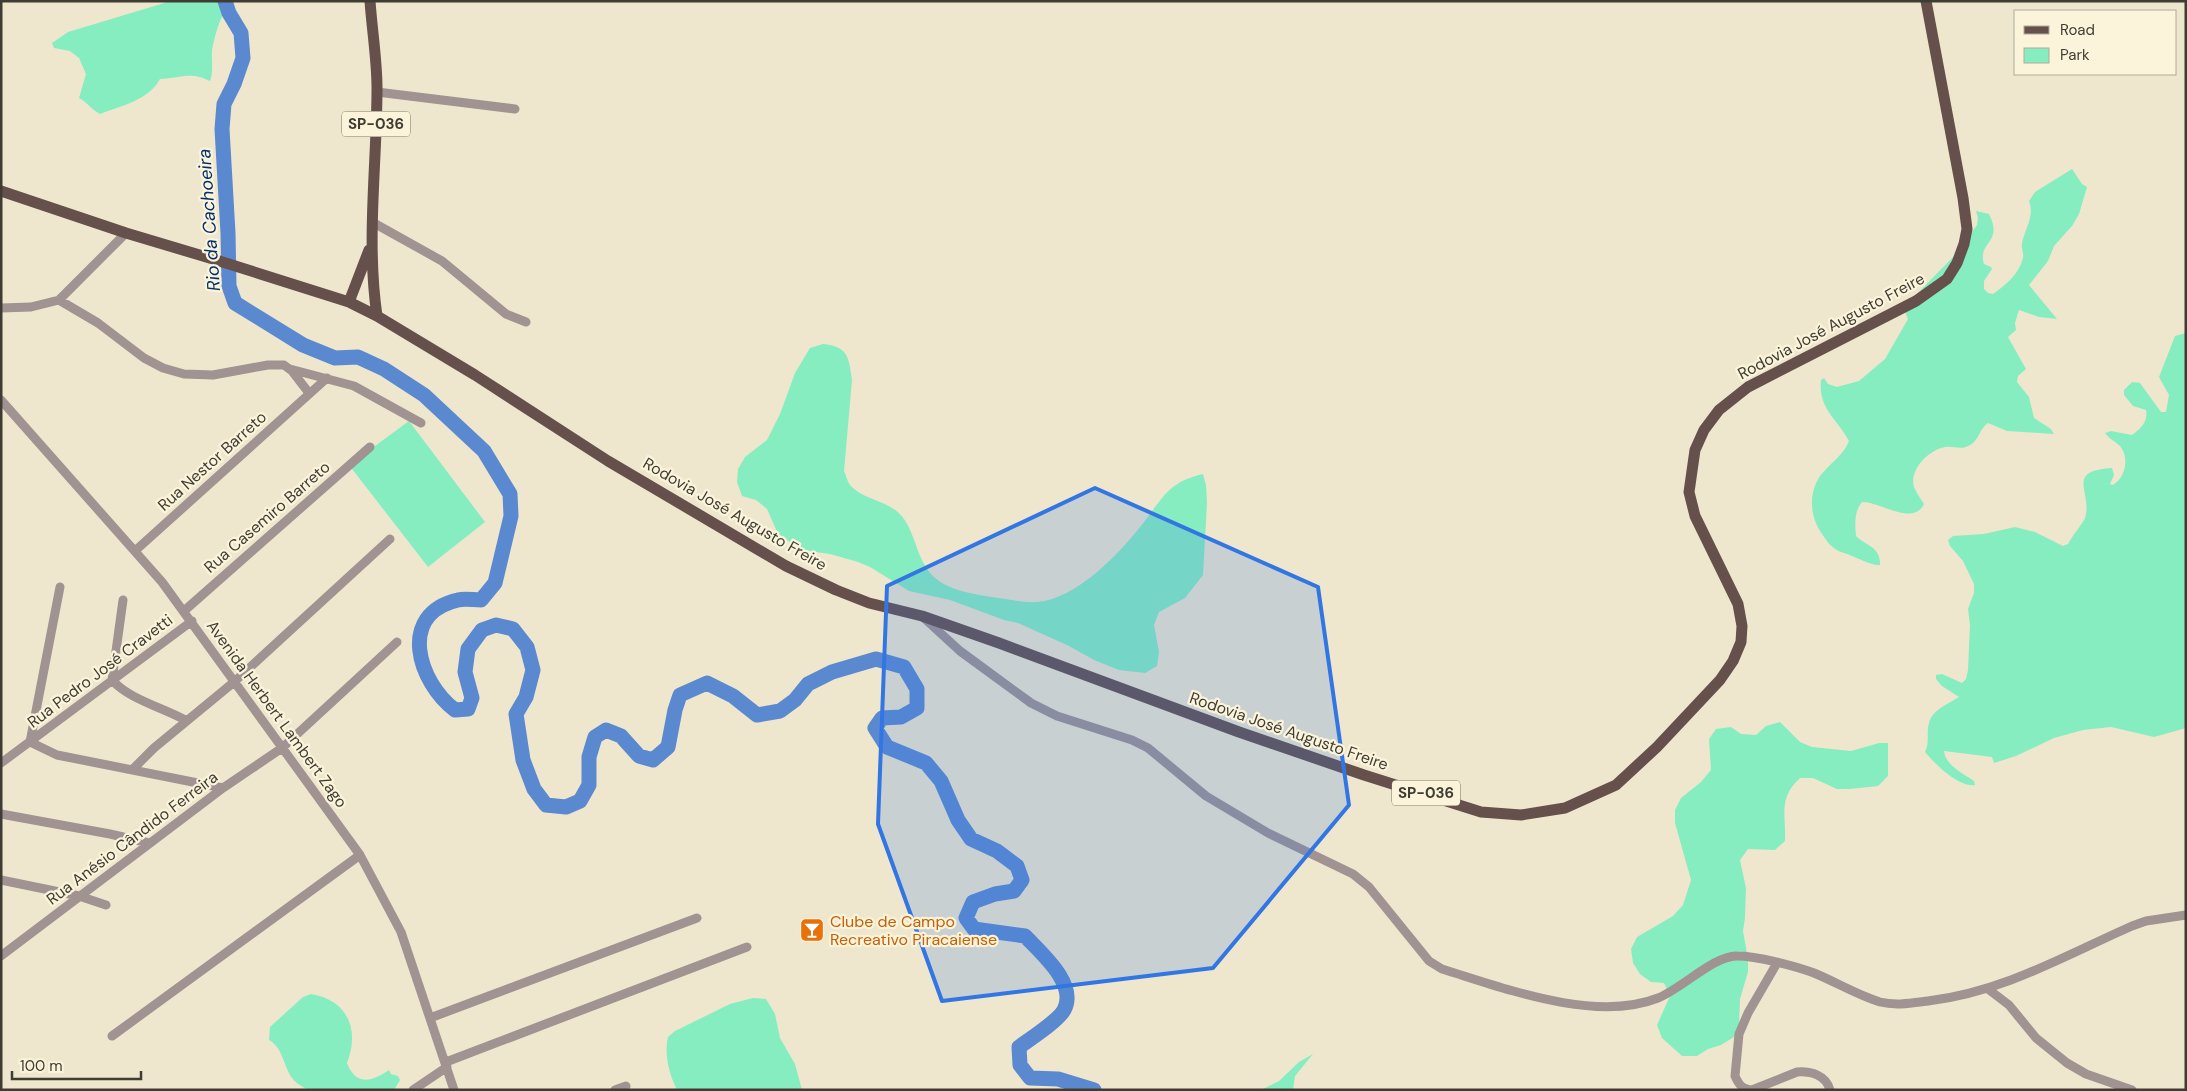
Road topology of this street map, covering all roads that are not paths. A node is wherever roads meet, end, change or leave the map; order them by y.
1 (370, 1) edge
2 (1926, 1) edge
3 (377, 92) junction
4 (515, 109) dead end
5 (1, 191) edge
6 (372, 222) junction
7 (126, 233) junction
8 (370, 246) junction
9 (59, 300) junction
10 (349, 302) junction
11 (1, 308) edge
12 (377, 316) junction
13 (526, 322) dead end
14 (290, 369) junction
15 (328, 378) junction
16 (309, 393) junction
17 (1, 400) edge
18 (421, 423) dead end
19 (370, 447) dead end
20 (390, 539) dead end
21 (136, 550) junction
22 (60, 587) dead end
23 (123, 600) dead end
24 (184, 610) junction
25 (922, 616) junction
26 (192, 621) junction
27 (396, 642) dead end
28 (112, 680) junction
29 (234, 682) junction
30 (186, 721) junction
31 (30, 742) junction
32 (282, 748) junction
33 (1, 763) edge
34 (133, 769) junction
35 (223, 788) junction
36 (1, 814) edge
37 (149, 843) junction
38 (360, 854) junction
39 (1, 880) edge
40 (79, 896) junction
41 (106, 905) dead end
42 (2186, 915) edge
43 (698, 918) dead end
44 (747, 946) dead end
45 (3, 953) edge
46 (1777, 963) junction
47 (1988, 989) junction
48 (430, 1018) junction
49 (112, 1036) dead end
50 (447, 1065) junction
51 (626, 1086) dead end
52 (413, 1090) edge
53 (454, 1090) edge
54 (615, 1090) edge
55 (1830, 1090) edge
56 (2132, 1090) edge

1 - 3 main road, SP-036
2 - 25 main road, Rodovia José Augusto Freire / SP-036
3 - 4 street
3 - 6 main road, SP-036
5 - 7 main road, Rodovia José Augusto Freire
6 - 8 main road, SP-036
6 - 13 street
7 - 9 street
7 - 10 main road, Rodovia José Augusto Freire
8 - 10 main road, SP-036
8 - 12 main road, SP-036
9 - 11 street
9 - 14 street
10 - 12 main road, Rodovia José Augusto Freire / SP-036
12 - 25 main road, Rodovia José Augusto Freire / SP-036
14 - 15 street
14 - 16 street
15 - 16 street, Rua Nestor Barreto
15 - 18 street
16 - 21 street, Rua Nestor Barreto
17 - 21 street, Avenida Herbert Lambert Zago
19 - 24 street, Rua Casemiro Barreto
20 - 29 street
21 - 24 street, Avenida Herbert Lambert Zago
22 - 31 street
23 - 28 street
24 - 26 street, Avenida Herbert Lambert Zago
25 - 46 street
26 - 28 street, Rua Pedro José Cravetti
26 - 29 street, Avenida Herbert Lambert Zago
27 - 32 street, Rua Anésio Cândido Ferreira
28 - 30 street
28 - 31 street, Rua Pedro José Cravetti
29 - 30 street
29 - 32 street, Avenida Herbert Lambert Zago
30 - 34 street
31 - 33 street, Rua Pedro José Cravetti
31 - 34 street
32 - 35 street, Rua Anésio Cândido Ferreira
32 - 38 street, Avenida Herbert Lambert Zago
34 - 35 street
35 - 37 street, Rua Anésio Cândido Ferreira
36 - 37 street
37 - 40 street, Rua Anésio Cândido Ferreira
38 - 48 street, Avenida Herbert Lambert Zago
38 - 49 street
39 - 40 street
40 - 41 street
40 - 45 street, Rua Anésio Cândido Ferreira
42 - 47 street
43 - 48 street
44 - 50 street
46 - 47 street
46 - 55 street
47 - 56 street
48 - 50 street, Avenida Herbert Lambert Zago
50 - 52 street
50 - 53 street, Avenida Herbert Lambert Zago
51 - 54 street

